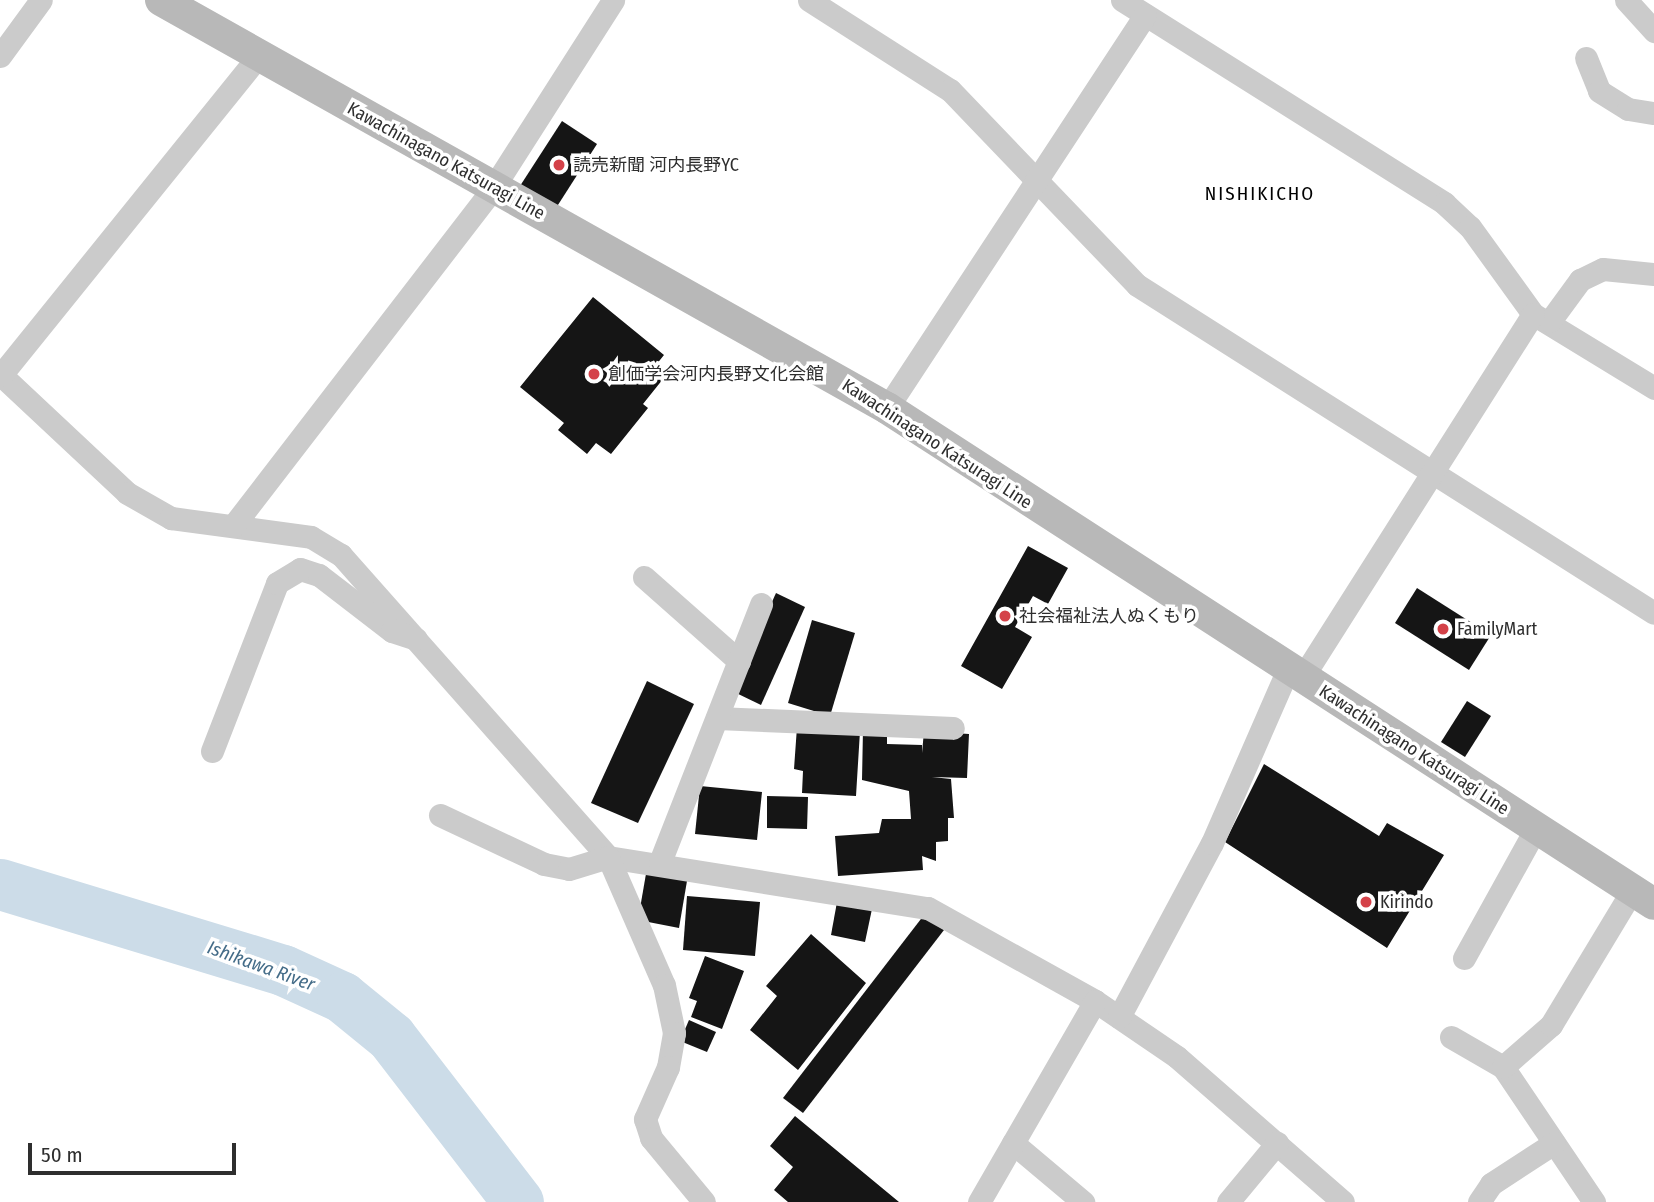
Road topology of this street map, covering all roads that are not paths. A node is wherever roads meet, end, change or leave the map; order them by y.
1 (41, 0) edge
2 (161, 0) edge
3 (613, 0) edge
4 (809, 0) edge
5 (1122, 0) edge
6 (1626, 0) edge
7 (1145, 15) junction
8 (1654, 31) edge
9 (259, 55) junction
10 (0, 56) edge
11 (1586, 58) dead end
12 (1654, 113) edge
13 (1036, 182) junction
14 (493, 188) junction
15 (1654, 274) edge
16 (1541, 317) junction
17 (1, 375) edge
18 (1654, 388) edge
19 (887, 408) junction
20 (1430, 470) junction
21 (233, 526) junction
22 (643, 577) dead end
23 (761, 604) dead end
24 (1654, 613) edge
25 (421, 641) junction
26 (738, 661) junction
27 (1295, 674) junction
28 (717, 718) junction
29 (953, 728) dead end
30 (212, 751) dead end
31 (440, 815) dead end
32 (1536, 828) junction
33 (608, 857) junction
34 (660, 862) junction
35 (1643, 896) edge
36 (1464, 958) dead end
37 (1095, 1001) junction
38 (1119, 1017) junction
39 (1451, 1037) dead end
40 (1503, 1067) junction
41 (1013, 1143) junction
42 (1277, 1143) junction
43 (1554, 1143) junction
44 (705, 1202) edge
45 (979, 1202) edge
46 (1083, 1202) edge
47 (1228, 1202) edge
48 (1343, 1202) edge
49 (1479, 1202) edge
50 (1594, 1202) edge

1 - 10 street
2 - 9 main road, Kawachinagano Katsuragi Line
3 - 14 street
4 - 13 street
5 - 7 street
6 - 8 street
7 - 13 street
7 - 16 street
9 - 14 main road, Kawachinagano Katsuragi Line
9 - 17 street
11 - 12 street
13 - 19 street
13 - 20 street
14 - 19 main road, Kawachinagano Katsuragi Line
14 - 21 street
15 - 16 street
16 - 18 street
16 - 20 street
17 - 21 street
19 - 27 main road, Kawachinagano Katsuragi Line
20 - 24 street
20 - 27 street
21 - 25 street
22 - 26 street
23 - 26 street
25 - 30 street
25 - 33 street
26 - 28 street
27 - 32 main road, Kawachinagano Katsuragi Line
27 - 38 street
28 - 29 street
28 - 34 street
31 - 33 street
32 - 35 main road, Kawachinagano Katsuragi Line
32 - 36 street
33 - 34 street
33 - 44 street
34 - 37 street
35 - 40 street
37 - 38 street
37 - 41 street
38 - 42 street
39 - 40 street
40 - 43 street
41 - 45 street
41 - 46 street
42 - 47 street
42 - 48 street
43 - 49 street
43 - 50 street

